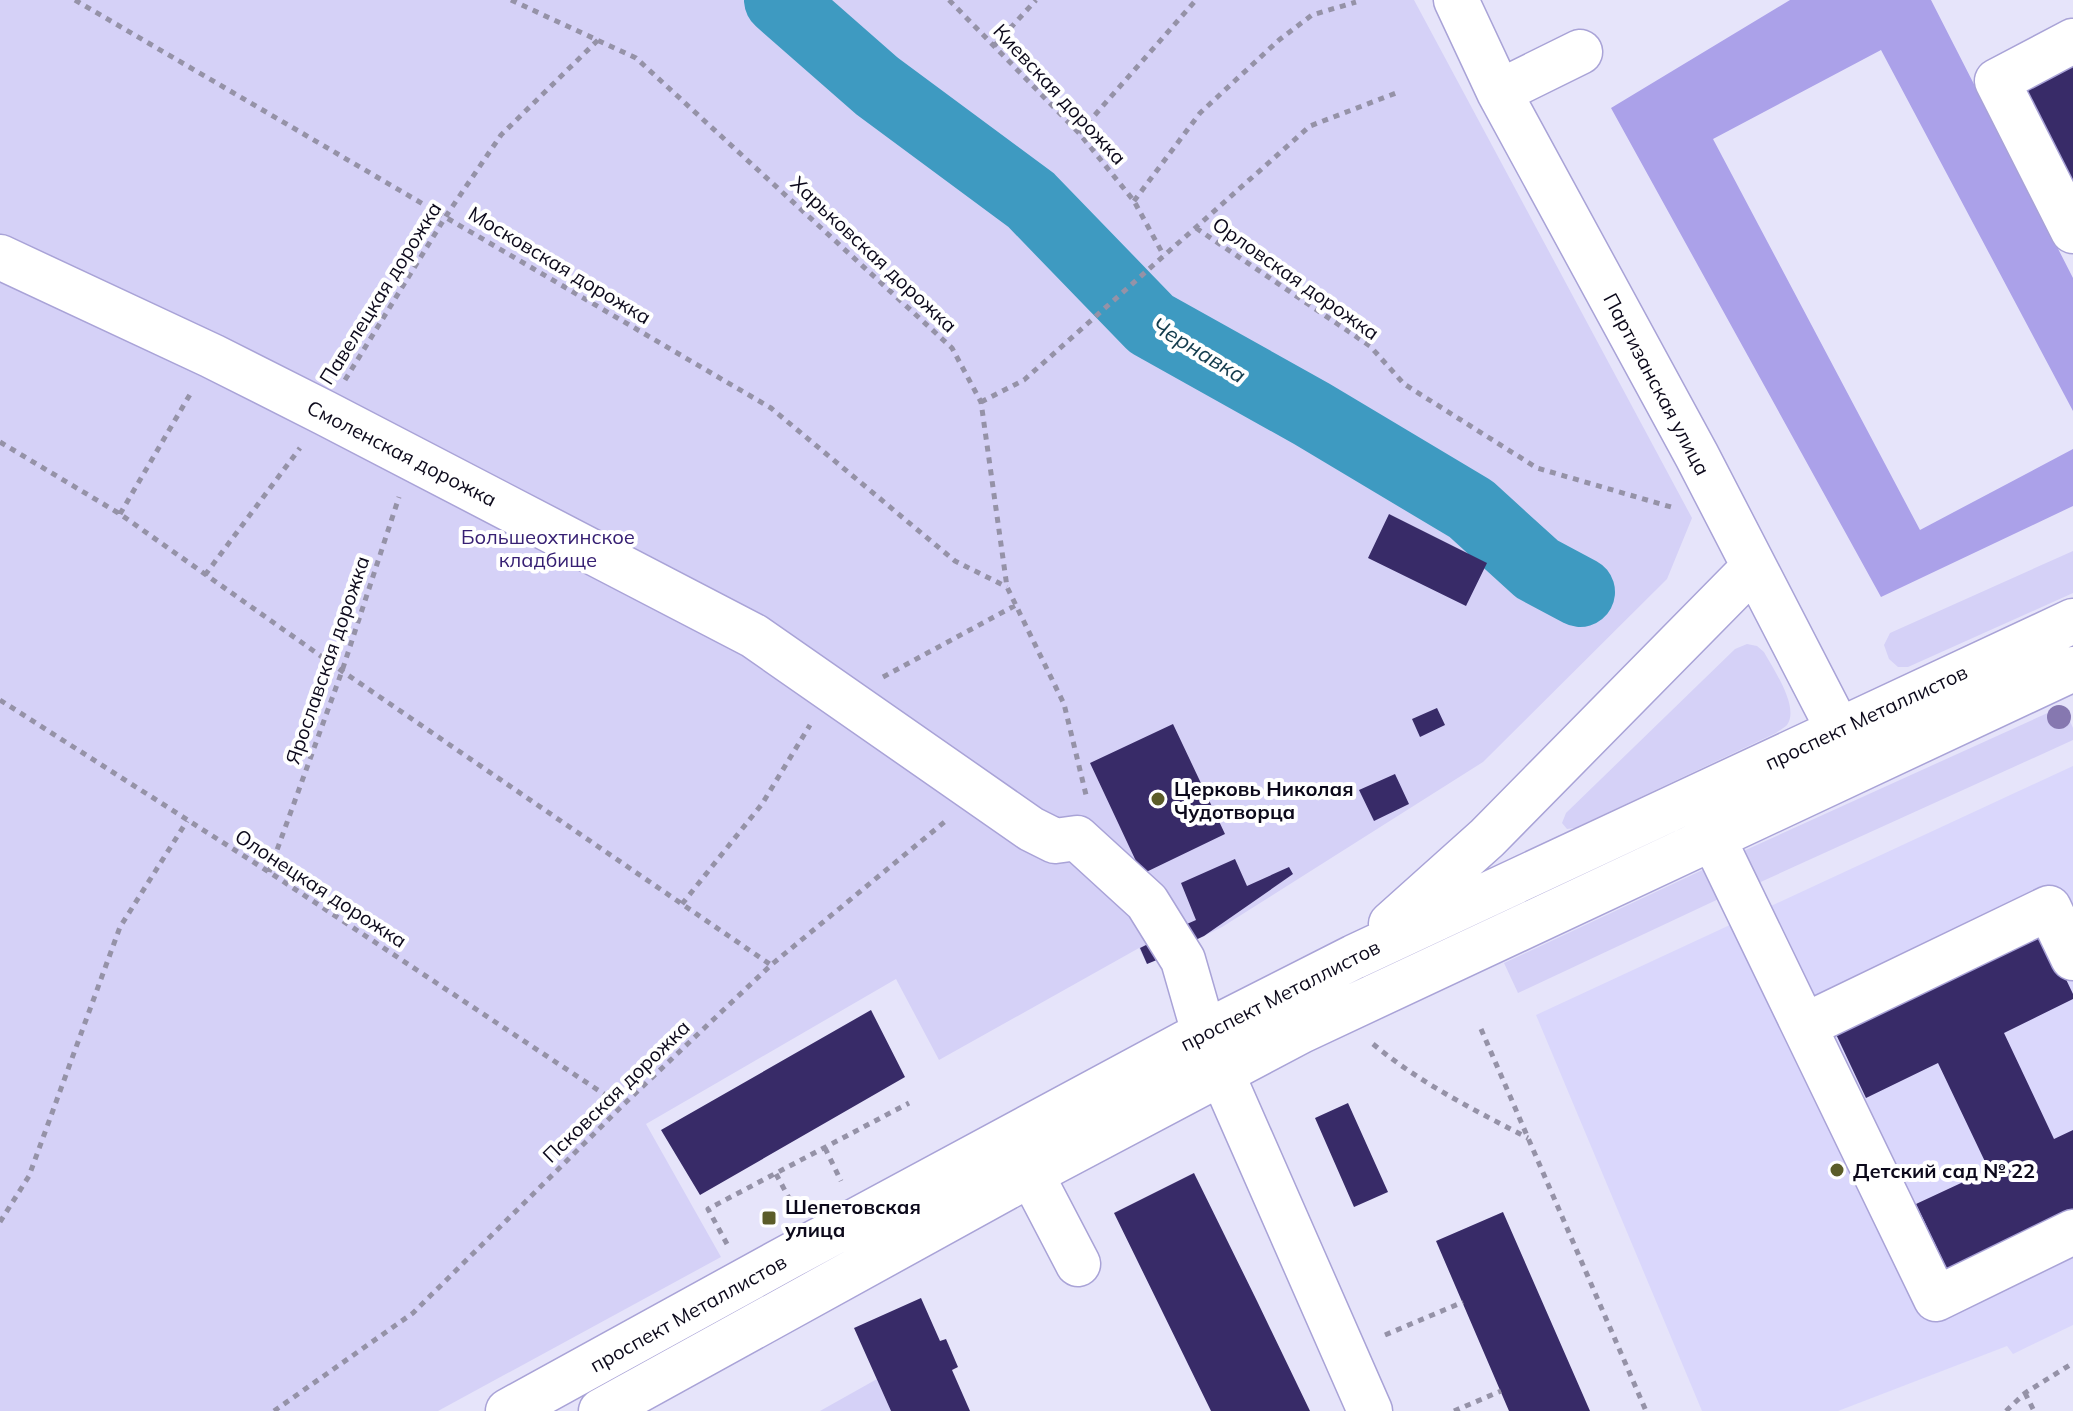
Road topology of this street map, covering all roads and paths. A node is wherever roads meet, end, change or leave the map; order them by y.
1 (75, 0) edge
2 (511, 0) edge
3 (949, 0) edge
4 (1036, 0) edge
5 (1196, 0) edge
6 (1456, 0) edge
7 (1356, 2) dead end
8 (598, 40) junction
9 (2073, 41) edge
10 (994, 46) junction
11 (1580, 52) dead end
12 (1499, 92) junction
13 (1396, 93) dead end
14 (1079, 133) junction
15 (1134, 201) junction
16 (446, 216) junction
17 (1196, 228) junction
18 (2073, 231) edge
19 (1164, 256) junction
20 (0, 257) edge
21 (212, 356) junction
22 (981, 402) junction
23 (325, 413) junction
24 (0, 442) edge
25 (412, 458) junction
26 (1671, 507) dead end
27 (120, 514) junction
28 (1754, 567) junction
29 (205, 575) junction
30 (1007, 587) junction
31 (1016, 605) junction
32 (2073, 621) edge
33 (342, 671) junction
34 (2071, 676) edge
35 (837, 694) junction
36 (0, 700) edge
37 (1838, 730) junction
38 (1858, 769) junction
39 (980, 793) junction
40 (187, 821) junction
41 (1077, 838) junction
42 (1713, 838) junction
43 (269, 872) junction
44 (682, 904) junction
45 (1354, 957) junction
46 (2073, 958) edge
47 (771, 965) junction
48 (1804, 1026) junction
49 (1481, 1029) dead end
50 (1204, 1033) junction
51 (1368, 1039) dead end
52 (1222, 1072) junction
53 (909, 1103) dead end
54 (622, 1106) junction
55 (1529, 1138) junction
56 (825, 1148) junction
57 (776, 1174) junction
58 (1031, 1174) junction
59 (847, 1193) dead end
60 (799, 1217) dead end
61 (0, 1222) edge
62 (2073, 1232) edge
63 (732, 1252) dead end
64 (1078, 1264) dead end
65 (1463, 1302) dead end
66 (1385, 1335) dead end
67 (2073, 1363) edge
68 (1501, 1391) dead end
69 (2025, 1393) junction
70 (274, 1411) edge
71 (508, 1411) edge
72 (601, 1411) edge
73 (1370, 1411) edge
74 (1454, 1411) edge
75 (1646, 1411) edge
76 (2006, 1411) edge
77 (2034, 1411) edge

1 - 16 path, Московская дорожка
2 - 8 path, Харьковская дорожка
3 - 10 path, Киевская дорожка
4 - 10 path
5 - 14 path
6 - 12 street, Партизанская улица
7 - 15 path
8 - 16 path, Павелецкая дорожка
8 - 22 path, Харьковская дорожка
9 - 18 street
10 - 14 path, Киевская дорожка
11 - 12 street
12 - 28 street, Партизанская улица
13 - 17 path
14 - 15 path, Киевская дорожка
15 - 19 path, Киевская дорожка
16 - 23 path, Павелецкая дорожка
16 - 30 path, Московская дорожка
17 - 19 path
17 - 26 path, Орловская дорожка
19 - 22 path
20 - 21 street, Смоленская дорожка
21 - 23 street, Смоленская дорожка
21 - 27 path
22 - 30 path, Харьковская дорожка
23 - 25 street, Смоленская дорожка
23 - 29 path, Павелецкая дорожка
24 - 27 path
25 - 33 path, Ярославская дорожка
25 - 35 street, Смоленская дорожка
27 - 29 path
28 - 37 street, Партизанская улица
28 - 45 street
29 - 33 path
30 - 31 path, Харьковская дорожка
31 - 35 path
31 - 41 path, Харьковская дорожка
32 - 37 street, проспект Металлистов
33 - 43 path, Ярославская дорожка
33 - 44 path
34 - 38 street, проспект Металлистов
35 - 39 street, Смоленская дорожка
35 - 44 path
36 - 40 path, Олонецкая дорожка
37 - 38 street, Партизанская улица
37 - 45 street, проспект Металлистов
38 - 42 street, проспект Металлистов
39 - 41 street, Смоленская дорожка
39 - 47 path, Псковская дорожка
40 - 43 path, Олонецкая дорожка
40 - 61 path
41 - 50 street
42 - 48 street
42 - 52 street, проспект Металлистов
43 - 54 path, Олонецкая дорожка
44 - 47 path
45 - 50 street, проспект Металлистов
46 - 48 street
47 - 54 path, Псковская дорожка
48 - 62 street
49 - 55 path
50 - 52 street
50 - 71 street, проспект Металлистов
51 - 55 path
52 - 58 street, проспект Металлистов
52 - 73 street
53 - 56 path
54 - 70 path, Псковская дорожка
55 - 75 path
56 - 57 path
56 - 59 path
57 - 60 path
57 - 63 path
58 - 64 street
58 - 72 street, проспект Металлистов
65 - 66 path
67 - 69 path
68 - 74 path
69 - 76 path
69 - 77 path

